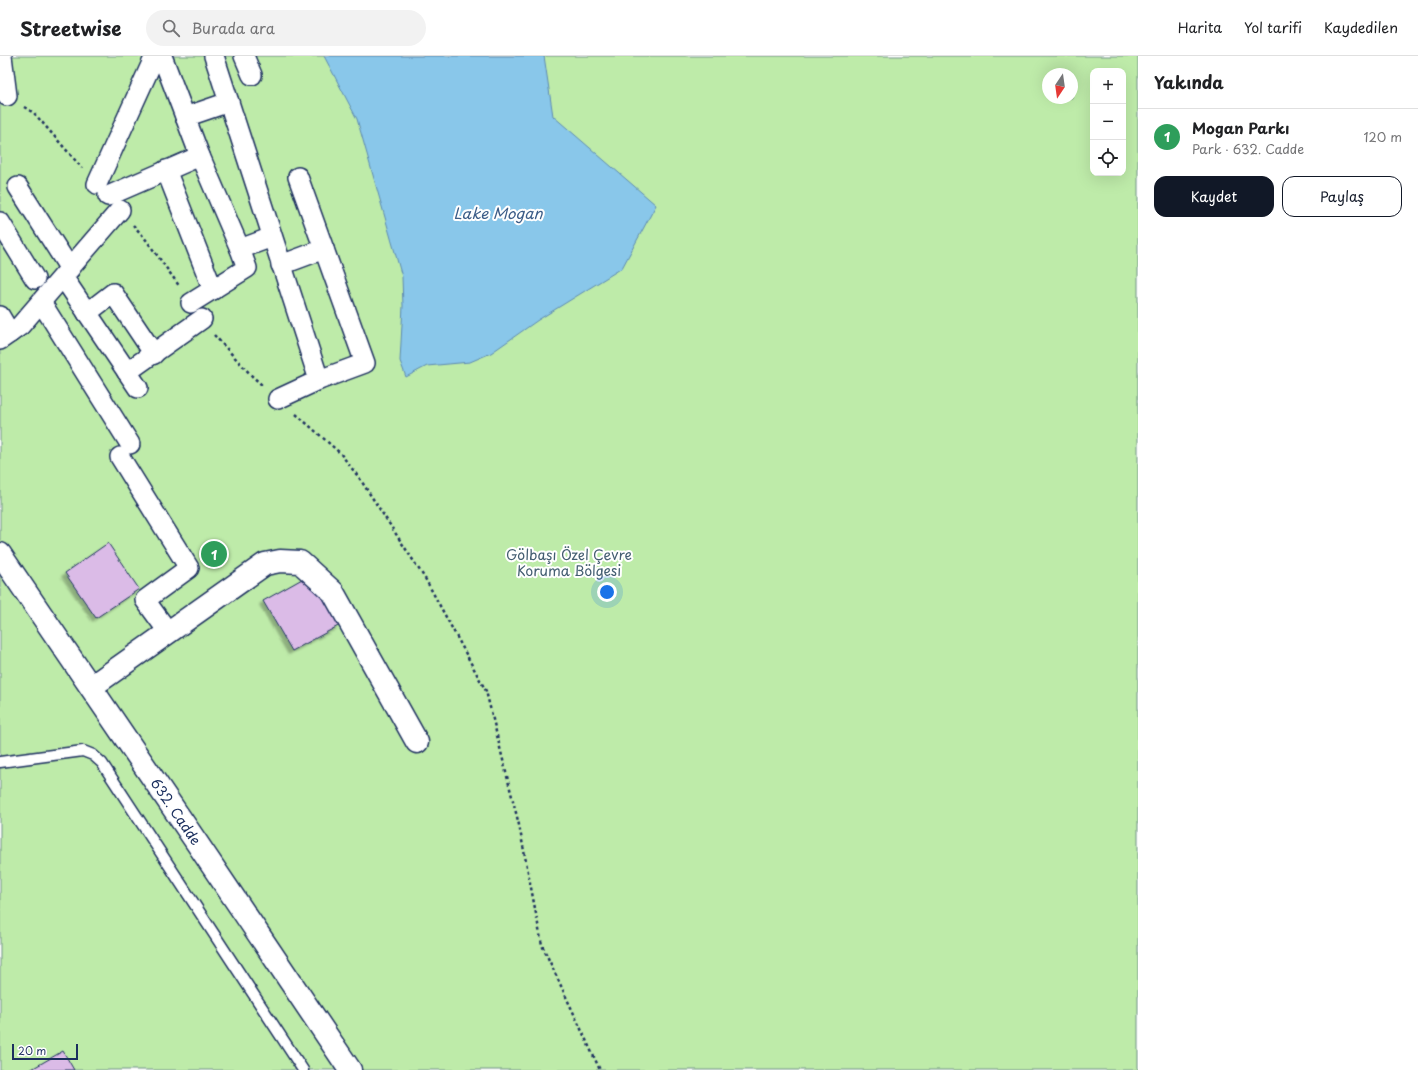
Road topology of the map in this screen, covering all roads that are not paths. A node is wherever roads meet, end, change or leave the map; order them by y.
1 (2, 56) edge
2 (155, 56) edge
3 (162, 56) edge
4 (214, 56) edge
5 (244, 56) edge
6 (252, 75) dead end
7 (7, 96) road end
8 (229, 102) junction
9 (185, 117) junction
10 (200, 156) junction
11 (166, 170) junction
12 (298, 177) dead end
13 (18, 187) dead end
14 (120, 210) road end
15 (0, 222) edge
16 (272, 237) junction
17 (240, 249) junction
18 (324, 249) junction
19 (281, 264) junction
20 (66, 273) junction
21 (35, 279) dead end
22 (212, 290) junction
23 (41, 302) junction
24 (191, 303) road end
25 (86, 313) junction
26 (0, 316) edge
27 (202, 319) road end
28 (5, 336) edge
29 (154, 354) junction
30 (127, 372) junction
31 (319, 380) junction
32 (138, 388) dead end
33 (278, 398) road end
34 (0, 554) edge
35 (168, 633) junction
36 (91, 687) junction
37 (417, 742) dead end
38 (0, 762) edge
39 (303, 1070) edge
40 (350, 1070) edge

1 - 7 street
2 - 11 street
3 - 9 street
4 - 8 street
5 - 6 street
8 - 9 street
8 - 16 street
9 - 10 street
10 - 11 street
10 - 17 street
11 - 22 street
12 - 18 street
13 - 20 street
14 - 20 street
15 - 21 street
16 - 17 street
16 - 19 street
17 - 22 street
18 - 19 street
18 - 31 street
19 - 31 street
20 - 23 street
20 - 25 street
22 - 24 street
23 - 28 street
23 - 35 street
25 - 29 street
25 - 30 street
26 - 28 street
27 - 29 street
29 - 30 street
30 - 32 street
31 - 33 street
34 - 36 street, 632. Cadde
35 - 36 street
35 - 37 street
36 - 40 street, 632. Cadde
38 - 39 lane

